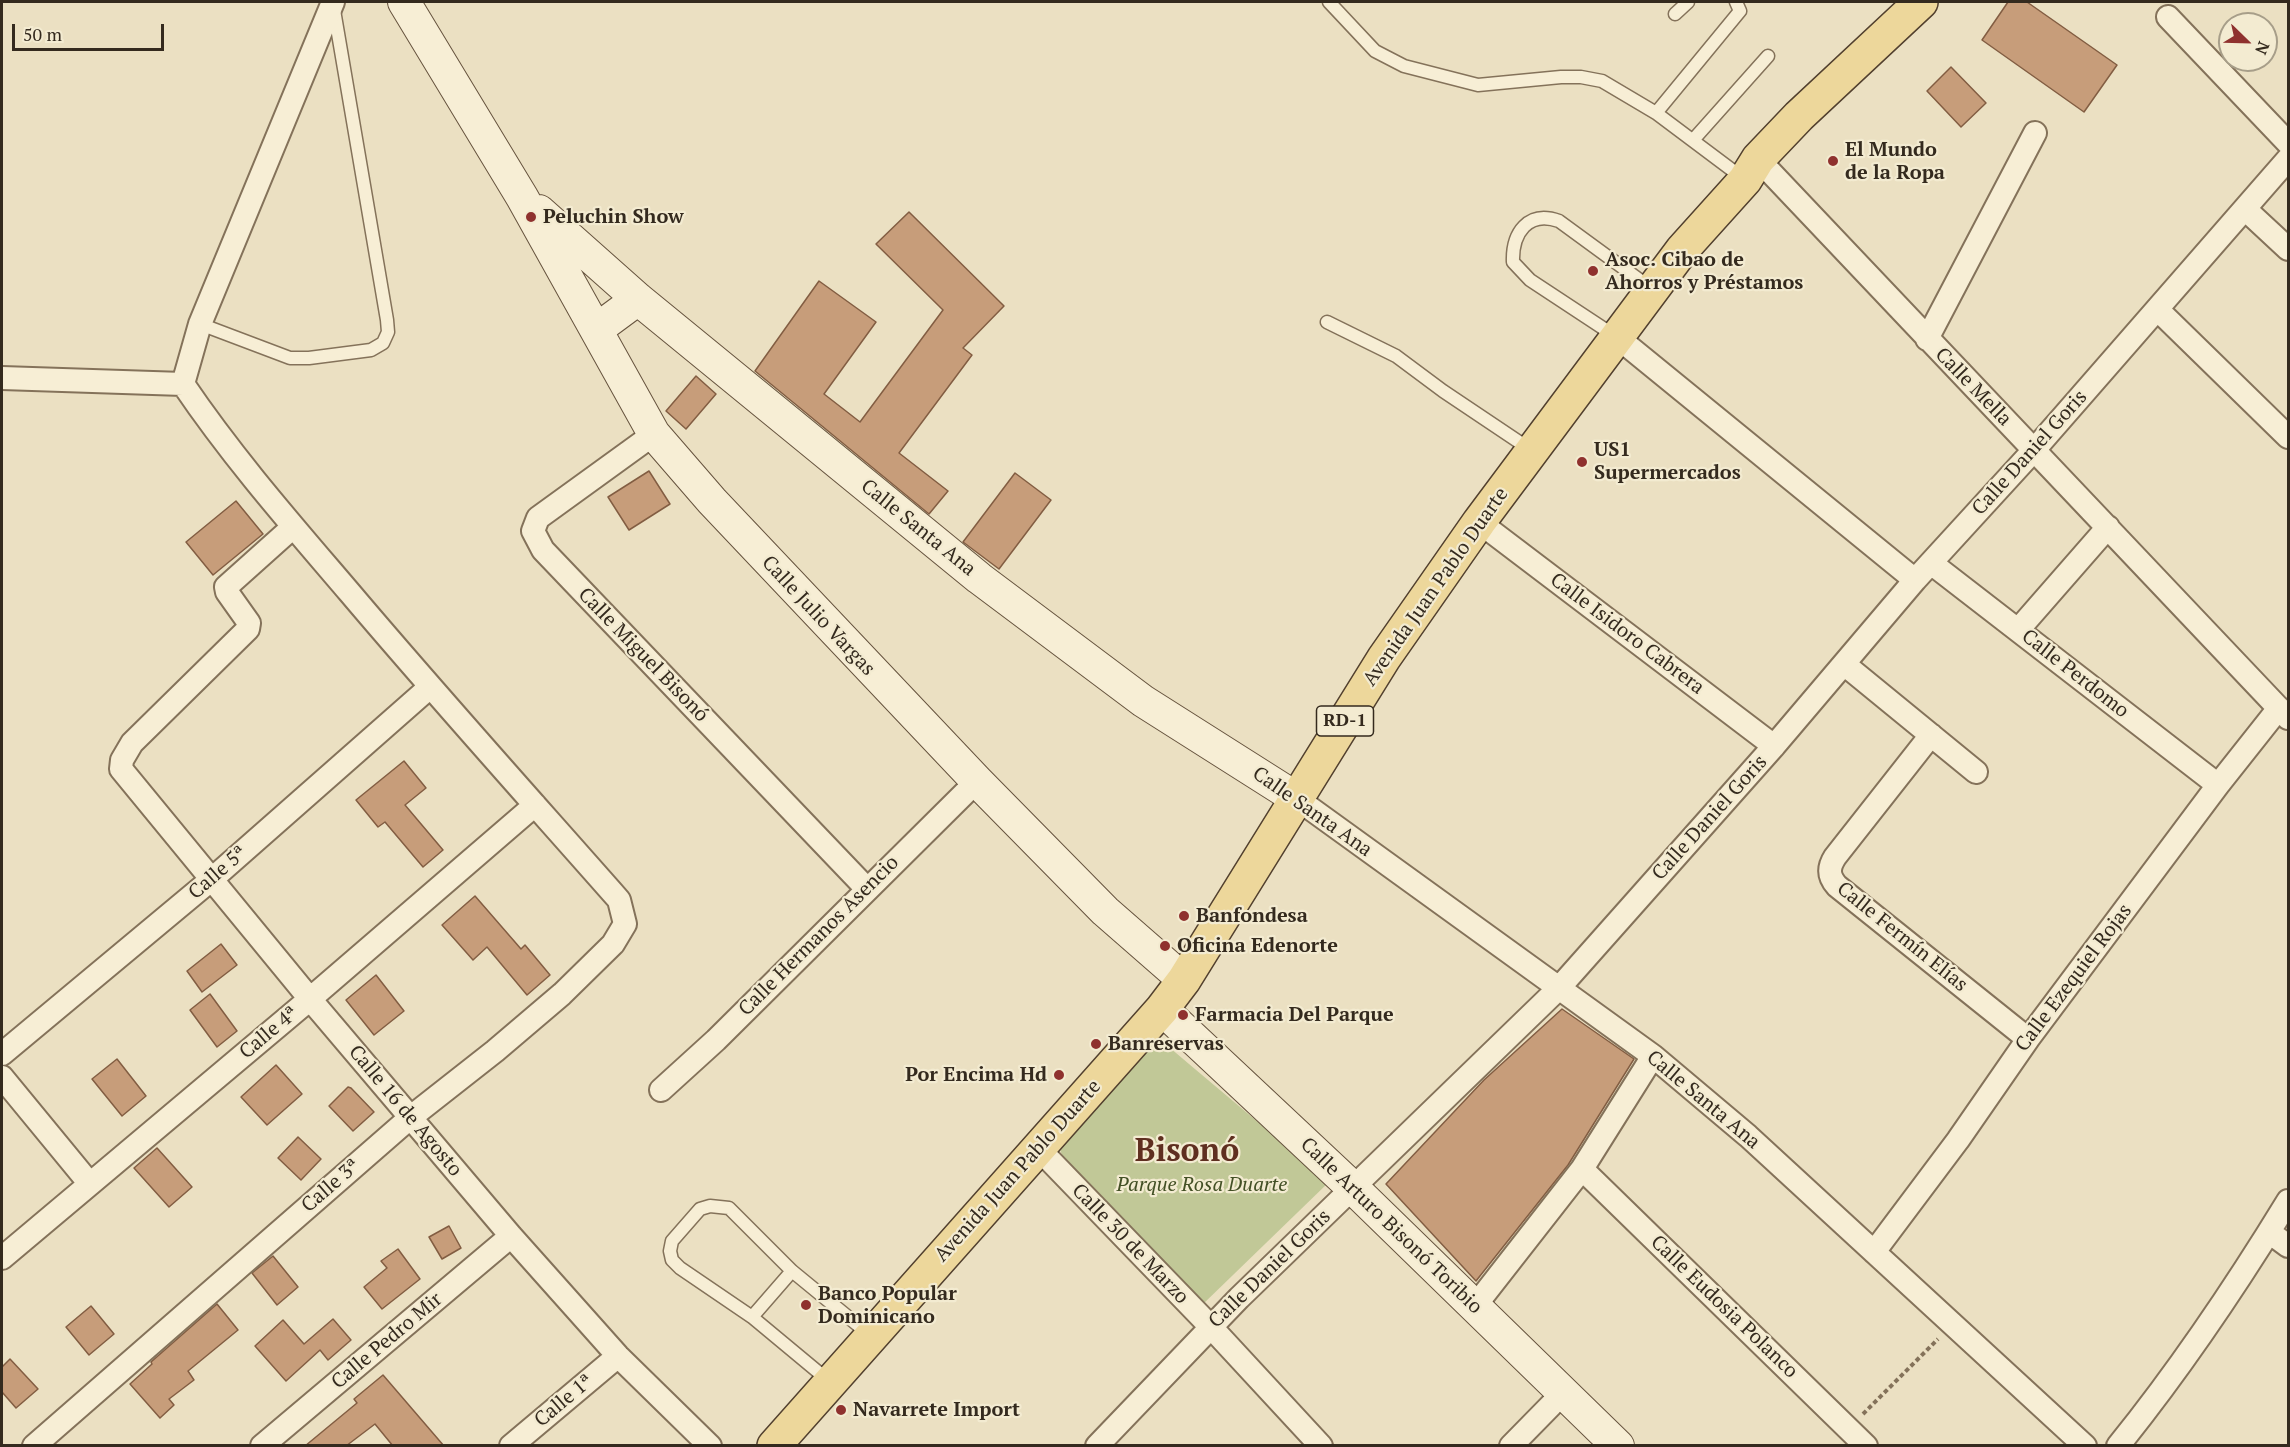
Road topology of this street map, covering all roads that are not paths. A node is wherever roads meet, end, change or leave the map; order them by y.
1 (333, 2) edge
2 (404, 2) edge
3 (1329, 2) edge
4 (1688, 2) edge
5 (1736, 2) edge
6 (1921, 2) edge
7 (1675, 14) dead end
8 (2168, 17) dead end
9 (1768, 56) dead end
10 (1656, 113) junction
11 (2035, 133) dead end
12 (1694, 139) junction
13 (2289, 143) edge
14 (2289, 159) edge
15 (1751, 170) junction
16 (522, 197) junction
17 (2245, 209) junction
18 (2289, 249) edge
19 (1653, 289) junction
20 (638, 299) junction
21 (2157, 309) junction
22 (1327, 322) dead end
23 (200, 324) junction
24 (596, 330) junction
25 (1617, 337) junction
26 (1927, 339) junction
27 (2, 378) edge
28 (183, 384) junction
29 (654, 434) junction
30 (2289, 436) edge
31 (2034, 450) junction
32 (1532, 451) junction
33 (1479, 522) junction
34 (293, 527) junction
35 (2108, 527) junction
36 (1931, 563) junction
37 (1915, 580) junction
38 (2018, 630) junction
39 (1844, 664) junction
40 (430, 687) junction
41 (2284, 713) edge
42 (1930, 735) junction
43 (1774, 746) junction
44 (1976, 772) dead end
45 (977, 781) junction
46 (2218, 785) junction
47 (1296, 798) junction
48 (535, 805) junction
49 (212, 879) junction
50 (867, 889) junction
51 (1184, 980) junction
52 (1559, 988) junction
53 (310, 999) junction
54 (1161, 1009) junction
55 (2028, 1039) junction
56 (2, 1054) edge
57 (1653, 1056) junction
58 (2, 1077) edge
59 (661, 1090) dead end
60 (411, 1117) junction
61 (1038, 1148) junction
62 (1582, 1169) junction
63 (90, 1184) junction
64 (1353, 1188) junction
65 (2289, 1201) edge
66 (2269, 1232) junction
67 (511, 1236) junction
68 (2289, 1246) edge
69 (1874, 1252) junction
70 (2, 1258) edge
71 (792, 1271) junction
72 (1475, 1306) junction
73 (752, 1317) junction
74 (1210, 1326) junction
75 (871, 1335) junction
76 (618, 1356) junction
77 (830, 1382) junction
78 (1563, 1393) junction
79 (34, 1446) edge
80 (262, 1446) edge
81 (511, 1446) edge
82 (710, 1446) edge
83 (774, 1446) edge
84 (1097, 1446) edge
85 (1321, 1446) edge
86 (1511, 1446) edge
87 (1618, 1446) edge
88 (1866, 1446) edge
89 (2085, 1446) edge
90 (2118, 1446) edge

1 - 23 street
1 - 23 lane
2 - 16 main road, Calle Julio Vargas
3 - 10 lane
4 - 7 lane
5 - 10 lane
6 - 15 main road, Avenida Juan Pablo Duarte / RD-1
8 - 13 street
9 - 12 lane
10 - 12 lane
11 - 26 street
12 - 15 lane
14 - 17 street, Calle Daniel Goris
15 - 19 main road, Avenida Juan Pablo Duarte / RD-1
15 - 26 street, Calle Mella
16 - 20 main road, Calle Santa Ana
16 - 24 main road, Calle Julio Vargas
17 - 18 street
17 - 21 street, Calle Daniel Goris
19 - 25 main road, Avenida Juan Pablo Duarte / RD-1
19 - 25 lane
20 - 24 main road
20 - 47 main road, Calle Santa Ana
21 - 30 street
21 - 31 street, Calle Daniel Goris
22 - 32 lane
23 - 28 street
24 - 29 main road, Calle Julio Vargas
25 - 32 main road, Avenida Juan Pablo Duarte / RD-1
25 - 37 street
26 - 31 street, Calle Mella
27 - 28 street
28 - 34 street
29 - 45 main road, Calle Julio Vargas
29 - 50 street, Calle Miguel Bisonó
31 - 35 street, Calle Mella
31 - 36 street, Calle Daniel Goris
32 - 33 main road, Avenida Juan Pablo Duarte / RD-1
33 - 43 street, Calle Isidoro Cabrera
33 - 47 main road, Avenida Juan Pablo Duarte / RD-1
34 - 40 street
34 - 49 street, Calle 16 de Agosto
35 - 38 street
35 - 41 street, Calle Mella
36 - 37 street, Calle Daniel Goris
36 - 38 street, Calle Perdomo
37 - 39 street, Calle Daniel Goris
38 - 46 street, Calle Perdomo
39 - 42 street
39 - 43 street, Calle Daniel Goris
40 - 48 street
40 - 49 street, Calle 5ª
41 - 46 street, Calle Ezequiel Rojas
42 - 44 street
42 - 55 street, Calle Fermín Elías
43 - 52 street, Calle Daniel Goris
45 - 50 street, Calle Hermanos Asencio
45 - 51 main road, Calle Julio Vargas
46 - 55 street, Calle Ezequiel Rojas
47 - 51 main road, Avenida Juan Pablo Duarte / RD-1
47 - 52 street, Calle Santa Ana
48 - 53 street, Calle 4ª
48 - 60 street, Calle 3ª
49 - 53 street, Calle 16 de Agosto
49 - 56 street, Calle 5ª
50 - 59 street, Calle Hermanos Asencio
51 - 54 main road, Avenida Juan Pablo Duarte / RD-1
52 - 57 street, Calle Santa Ana
52 - 64 street, Calle Daniel Goris
53 - 60 street, Calle 16 de Agosto
53 - 63 street, Calle 4ª
54 - 61 main road, Avenida Juan Pablo Duarte / RD-1
54 - 64 main road, Calle Arturo Bisonó Toribio
55 - 69 street, Calle Ezequiel Rojas
57 - 62 street
57 - 69 street, Calle Santa Ana
58 - 63 street
60 - 67 street, Calle 16 de Agosto
60 - 79 street, Calle 3ª
61 - 74 street, Calle 30 de Marzo
61 - 75 main road, Avenida Juan Pablo Duarte / RD-1
62 - 72 street
62 - 88 street, Calle Eudosia Polanco
63 - 70 street, Calle 4ª
64 - 72 main road, Calle Arturo Bisonó Toribio
64 - 74 street, Calle Daniel Goris
65 - 66 street
66 - 68 street
66 - 90 street
67 - 76 street, Calle 16 de Agosto
67 - 80 street, Calle Pedro Mir
69 - 89 street, Calle Santa Ana
71 - 73 lane
71 - 73 lane
71 - 75 lane
72 - 78 main road, Calle Arturo Bisonó Toribio
73 - 77 lane
74 - 84 street, Calle Daniel Goris
74 - 85 street, Calle 30 de Marzo
75 - 77 main road, Avenida Juan Pablo Duarte / RD-1
76 - 81 street, Calle 1ª
76 - 82 street, Calle 16 de Agosto
77 - 83 main road, Avenida Juan Pablo Duarte / RD-1
78 - 86 street
78 - 87 main road, Calle Arturo Bisonó Toribio

